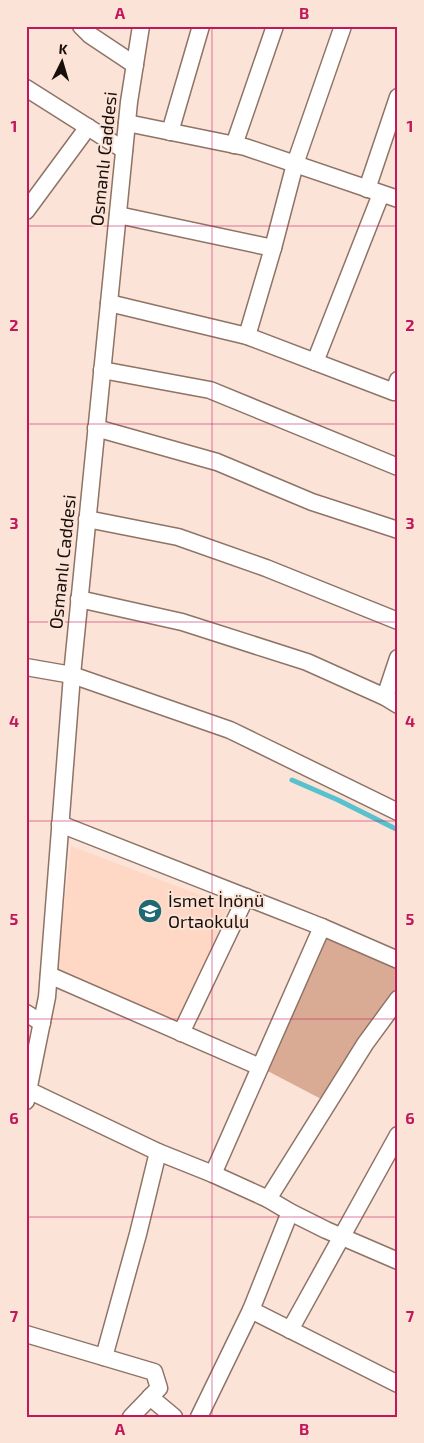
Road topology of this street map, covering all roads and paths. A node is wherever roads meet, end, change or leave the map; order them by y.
1 (81, 26) edge
2 (141, 26) edge
3 (201, 26) edge
4 (275, 26) edge
5 (343, 26) edge
6 (135, 65) junction
7 (26, 88) edge
8 (398, 97) edge
9 (127, 123) junction
10 (88, 127) junction
11 (170, 132) junction
12 (234, 145) junction
13 (124, 150) junction
14 (295, 164) junction
15 (374, 191) junction
16 (398, 199) edge
17 (26, 211) edge
18 (118, 215) junction
19 (273, 248) junction
20 (109, 303) junction
21 (247, 336) junction
22 (315, 362) junction
23 (102, 370) junction
24 (398, 380) edge
25 (96, 428) junction
26 (398, 467) edge
27 (87, 519) junction
28 (398, 530) edge
29 (79, 599) junction
30 (398, 621) edge
31 (398, 658) edge
32 (26, 667) edge
33 (72, 674) junction
34 (391, 701) edge
35 (397, 811) edge
36 (60, 824) junction
37 (246, 897) junction
38 (322, 927) junction
39 (398, 960) edge
40 (49, 975) junction
41 (398, 1000) edge
42 (26, 1012) edge
43 (42, 1023) junction
44 (181, 1033) junction
45 (260, 1067) junction
46 (27, 1096) edge
47 (398, 1135) edge
48 (158, 1152) junction
49 (213, 1174) junction
50 (268, 1198) junction
51 (290, 1212) junction
52 (342, 1237) junction
53 (398, 1261) edge
54 (251, 1310) junction
55 (290, 1330) junction
56 (26, 1334) edge
57 (104, 1357) junction
58 (398, 1384) edge
59 (150, 1397) junction
60 (131, 1417) edge
61 (174, 1417) edge
62 (199, 1417) edge

1 - 6 street
2 - 6 street, Osmanlı Caddesi
3 - 11 street
4 - 12 street
5 - 14 street
6 - 9 street, Osmanlı Caddesi
7 - 10 street
8 - 15 street
9 - 11 street
9 - 13 street, Osmanlı Caddesi
10 - 13 street
10 - 17 street
11 - 12 street
12 - 14 street
13 - 18 street, Osmanlı Caddesi
14 - 15 street
14 - 19 street
15 - 16 street
15 - 22 street
18 - 19 street
18 - 20 street, Osmanlı Caddesi
19 - 21 street
20 - 21 street
20 - 23 street, Osmanlı Caddesi
21 - 22 street
22 - 24 street
23 - 25 street, Osmanlı Caddesi
23 - 26 street
25 - 27 street, Osmanlı Caddesi
25 - 28 street
27 - 29 street, Osmanlı Caddesi
27 - 30 street
29 - 33 street, Osmanlı Caddesi
29 - 34 street
31 - 34 street
32 - 33 street
33 - 35 street
33 - 36 street, Osmanlı Caddesi
36 - 37 street
36 - 40 street, Osmanlı Caddesi
37 - 38 street
37 - 44 street
38 - 39 street
38 - 45 street
40 - 43 street, Osmanlı Caddesi
40 - 44 street
41 - 50 street
42 - 43 street
43 - 46 street, Osmanlı Caddesi
44 - 45 street
45 - 49 street
46 - 48 street
47 - 52 street
48 - 49 street
48 - 57 street
49 - 50 street
50 - 51 street
51 - 52 street
51 - 54 street
52 - 53 street
52 - 55 street
54 - 55 street
54 - 62 street
55 - 58 street
56 - 57 street
57 - 59 street
59 - 60 street
59 - 61 street

